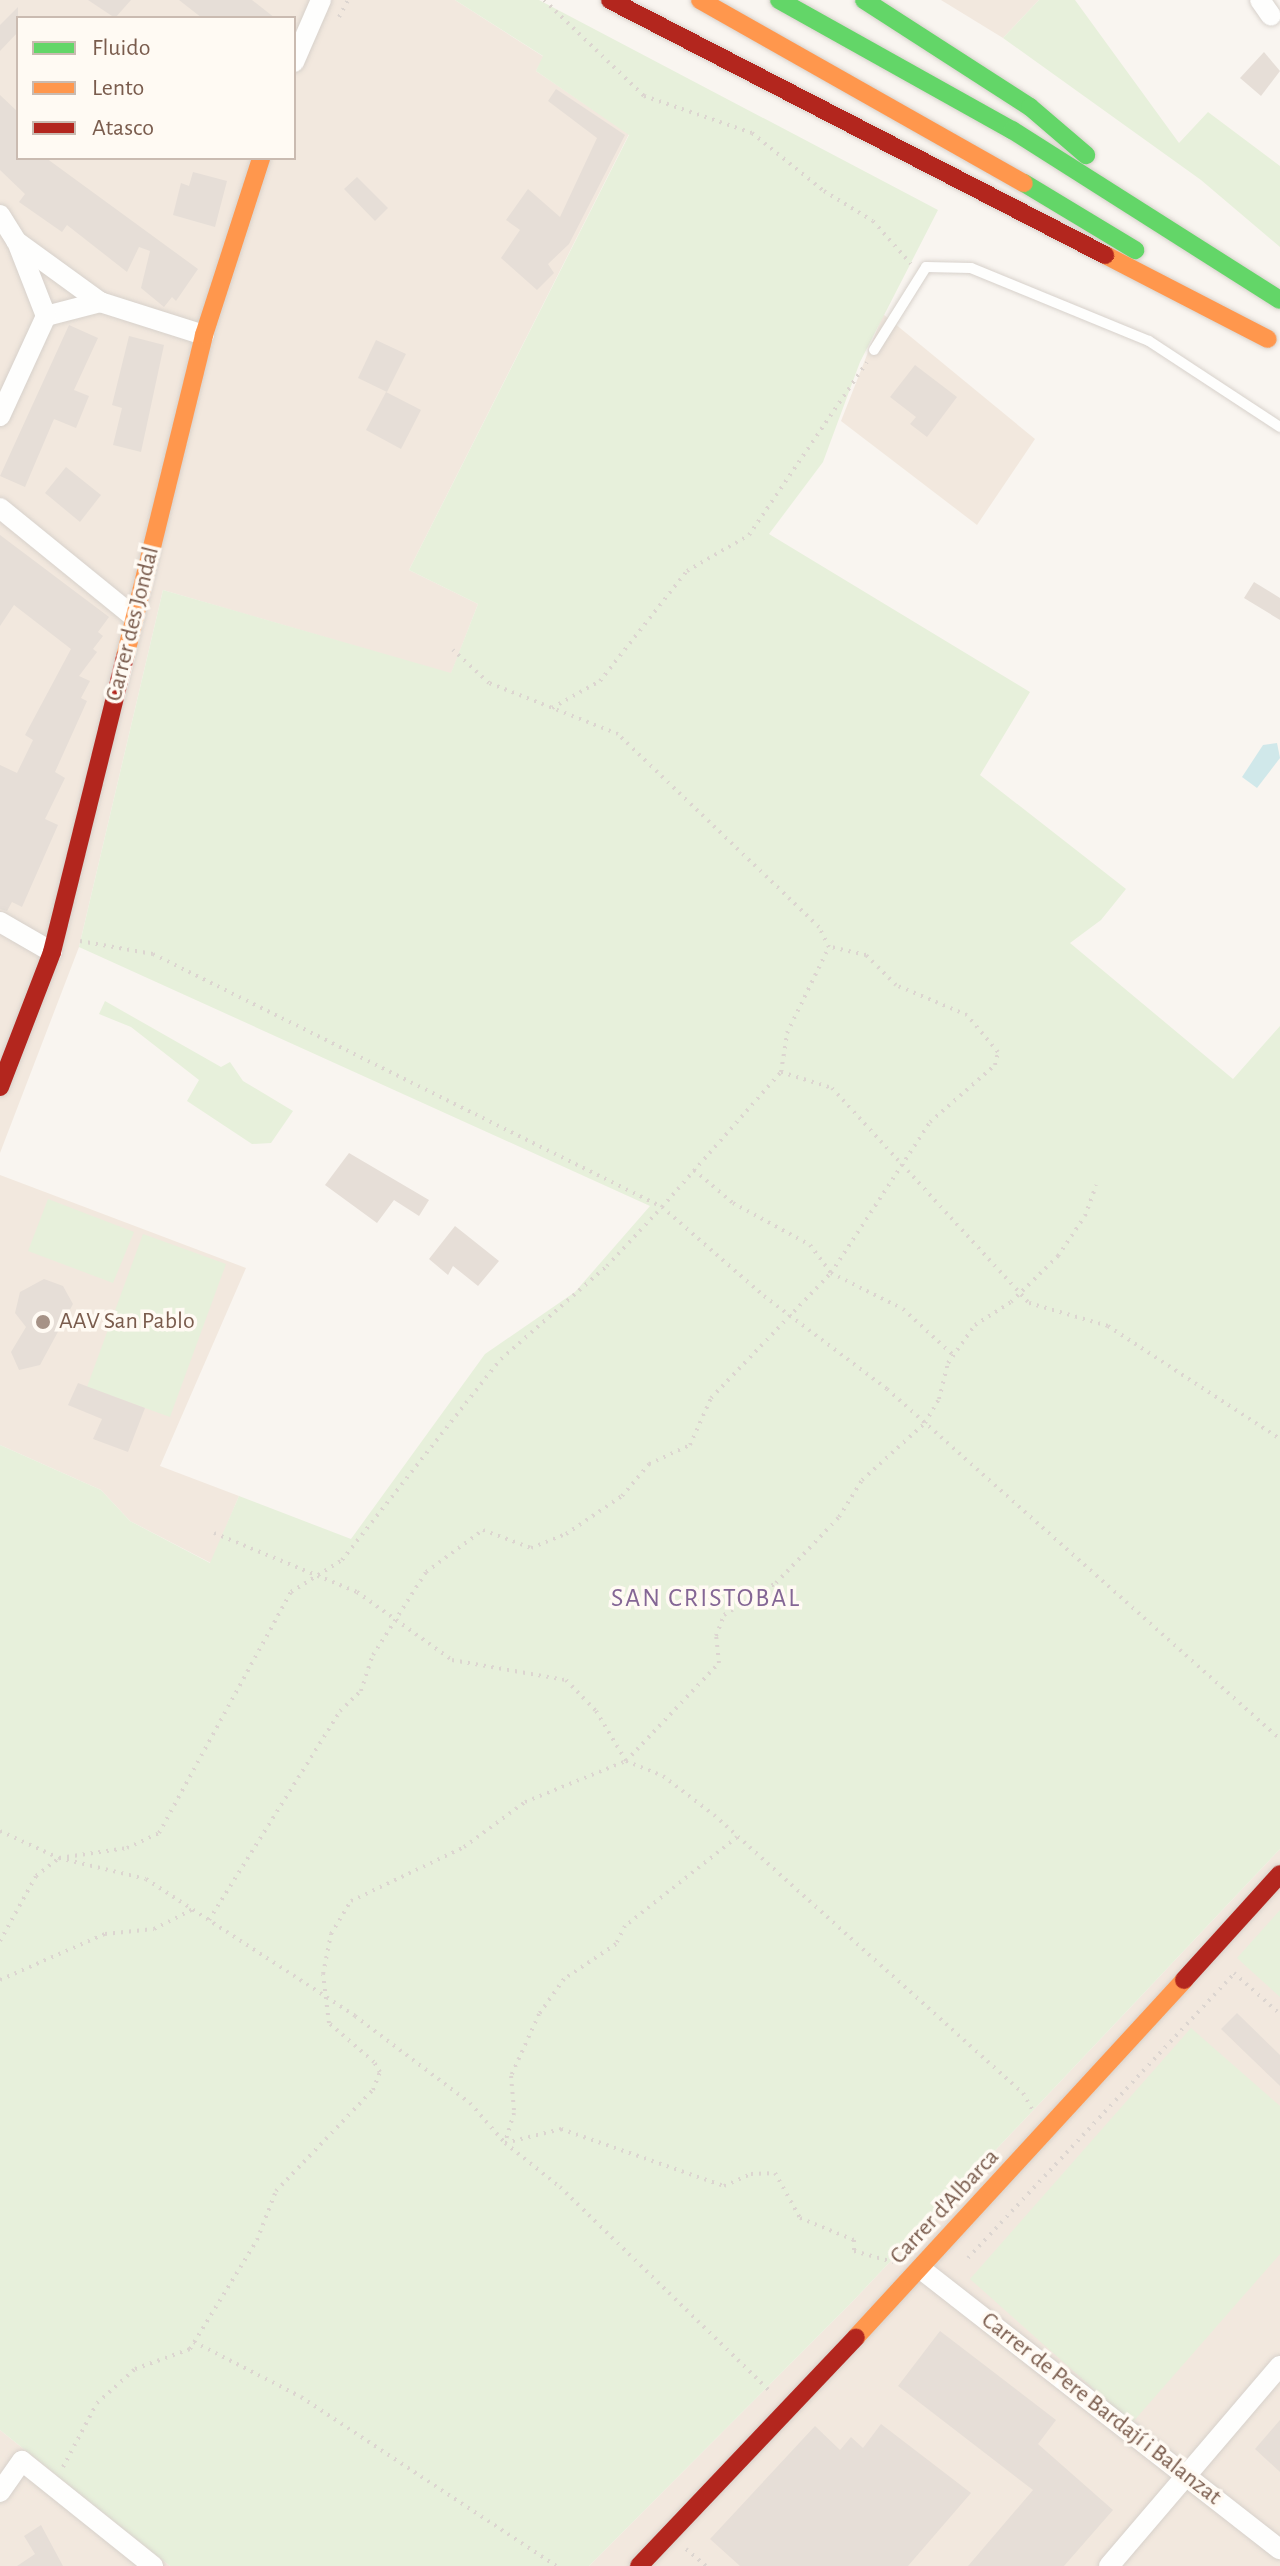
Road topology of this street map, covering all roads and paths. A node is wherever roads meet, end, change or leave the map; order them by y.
1 (321, 0) edge
2 (544, 0) edge
3 (610, 0) edge
4 (700, 0) edge
5 (779, 0) edge
6 (864, 0) edge
7 (296, 57) edge
8 (257, 160) edge
9 (0, 215) edge
10 (1176, 231) junction
11 (16, 241) junction
12 (926, 267) junction
13 (1280, 300) edge
14 (100, 302) junction
15 (46, 316) junction
16 (204, 335) junction
17 (1274, 343) edge
18 (874, 350) joint
19 (0, 416) edge
20 (1280, 427) edge
21 (0, 508) edge
22 (134, 617) junction
23 (453, 650) dead end
24 (552, 708) junction
25 (0, 922) edge
26 (54, 944) junction
27 (829, 947) junction
28 (781, 1072) junction
29 (0, 1087) edge
30 (901, 1169) junction
31 (694, 1170) junction
32 (1096, 1185) dead end
33 (662, 1207) junction
34 (831, 1273) junction
35 (1020, 1293) junction
36 (794, 1318) junction
37 (953, 1355) junction
38 (925, 1423) junction
39 (1280, 1439) edge
40 (214, 1533) dead end
41 (315, 1577) junction
42 (396, 1619) junction
43 (1280, 1739) edge
44 (626, 1761) junction
45 (0, 1831) edge
46 (737, 1837) junction
47 (59, 1858) junction
48 (1280, 1874) edge
49 (193, 1909) junction
50 (209, 1920) junction
51 (0, 1941) edge
52 (1211, 1953) junction
53 (0, 1980) edge
54 (328, 1998) junction
55 (1280, 2014) edge
56 (1046, 2133) junction
57 (505, 2143) junction
58 (1068, 2152) dead end
59 (921, 2269) junction
60 (194, 2342) junction
61 (1280, 2366) edge
62 (787, 2411) junction
63 (1185, 2474) junction
64 (55, 2488) junction
65 (0, 2492) edge
66 (1280, 2549) edge
67 (153, 2566) edge
68 (556, 2566) edge
69 (639, 2566) edge
70 (1109, 2566) edge

1 - 7 street
2 - 12 path
3 - 17 main road
4 - 17 main road
5 - 10 main road
6 - 10 main road
8 - 16 main road, Carrer des Jondal
9 - 11 street
10 - 13 main road
11 - 14 street
11 - 15 street
12 - 18 lane
12 - 20 lane
14 - 15 street
14 - 16 street
15 - 19 street
16 - 22 main road, Carrer des Jondal
18 - 24 path
21 - 22 street
22 - 26 main road, Carrer des Jondal
23 - 24 path
24 - 27 path
25 - 26 street
26 - 29 main road, Carrer des Jondal
26 - 33 path
27 - 28 path
27 - 30 path
28 - 30 path
28 - 31 path
30 - 34 path
30 - 35 path
31 - 33 path
31 - 34 path
32 - 35 path
33 - 36 path
33 - 41 path
34 - 36 path
34 - 37 path
35 - 37 path
35 - 39 path
36 - 38 path
36 - 42 path
37 - 38 path
38 - 43 path
38 - 44 path
40 - 41 path
41 - 42 path
41 - 47 path
42 - 44 path
42 - 50 path
44 - 46 path
44 - 54 path
45 - 47 path
46 - 56 path
46 - 57 path
47 - 49 path
47 - 51 path
48 - 52 main road, Carrer d'Albarca
49 - 50 path
49 - 53 path
50 - 54 path
52 - 55 path
52 - 56 main road, Carrer d'Albarca
54 - 57 path
54 - 60 path
56 - 58 path
56 - 59 main road, Carrer d'Albarca
57 - 59 path
57 - 62 path
59 - 62 main road, Carrer d'Albarca
59 - 63 street, Carrer de Pere Bardají i Balanzat
60 - 64 path
60 - 68 path
61 - 63 street
62 - 69 main road, Carrer d'Albarca
63 - 66 street, Carrer de Pere Bardají i Balanzat
63 - 70 street
64 - 65 street
64 - 67 street

